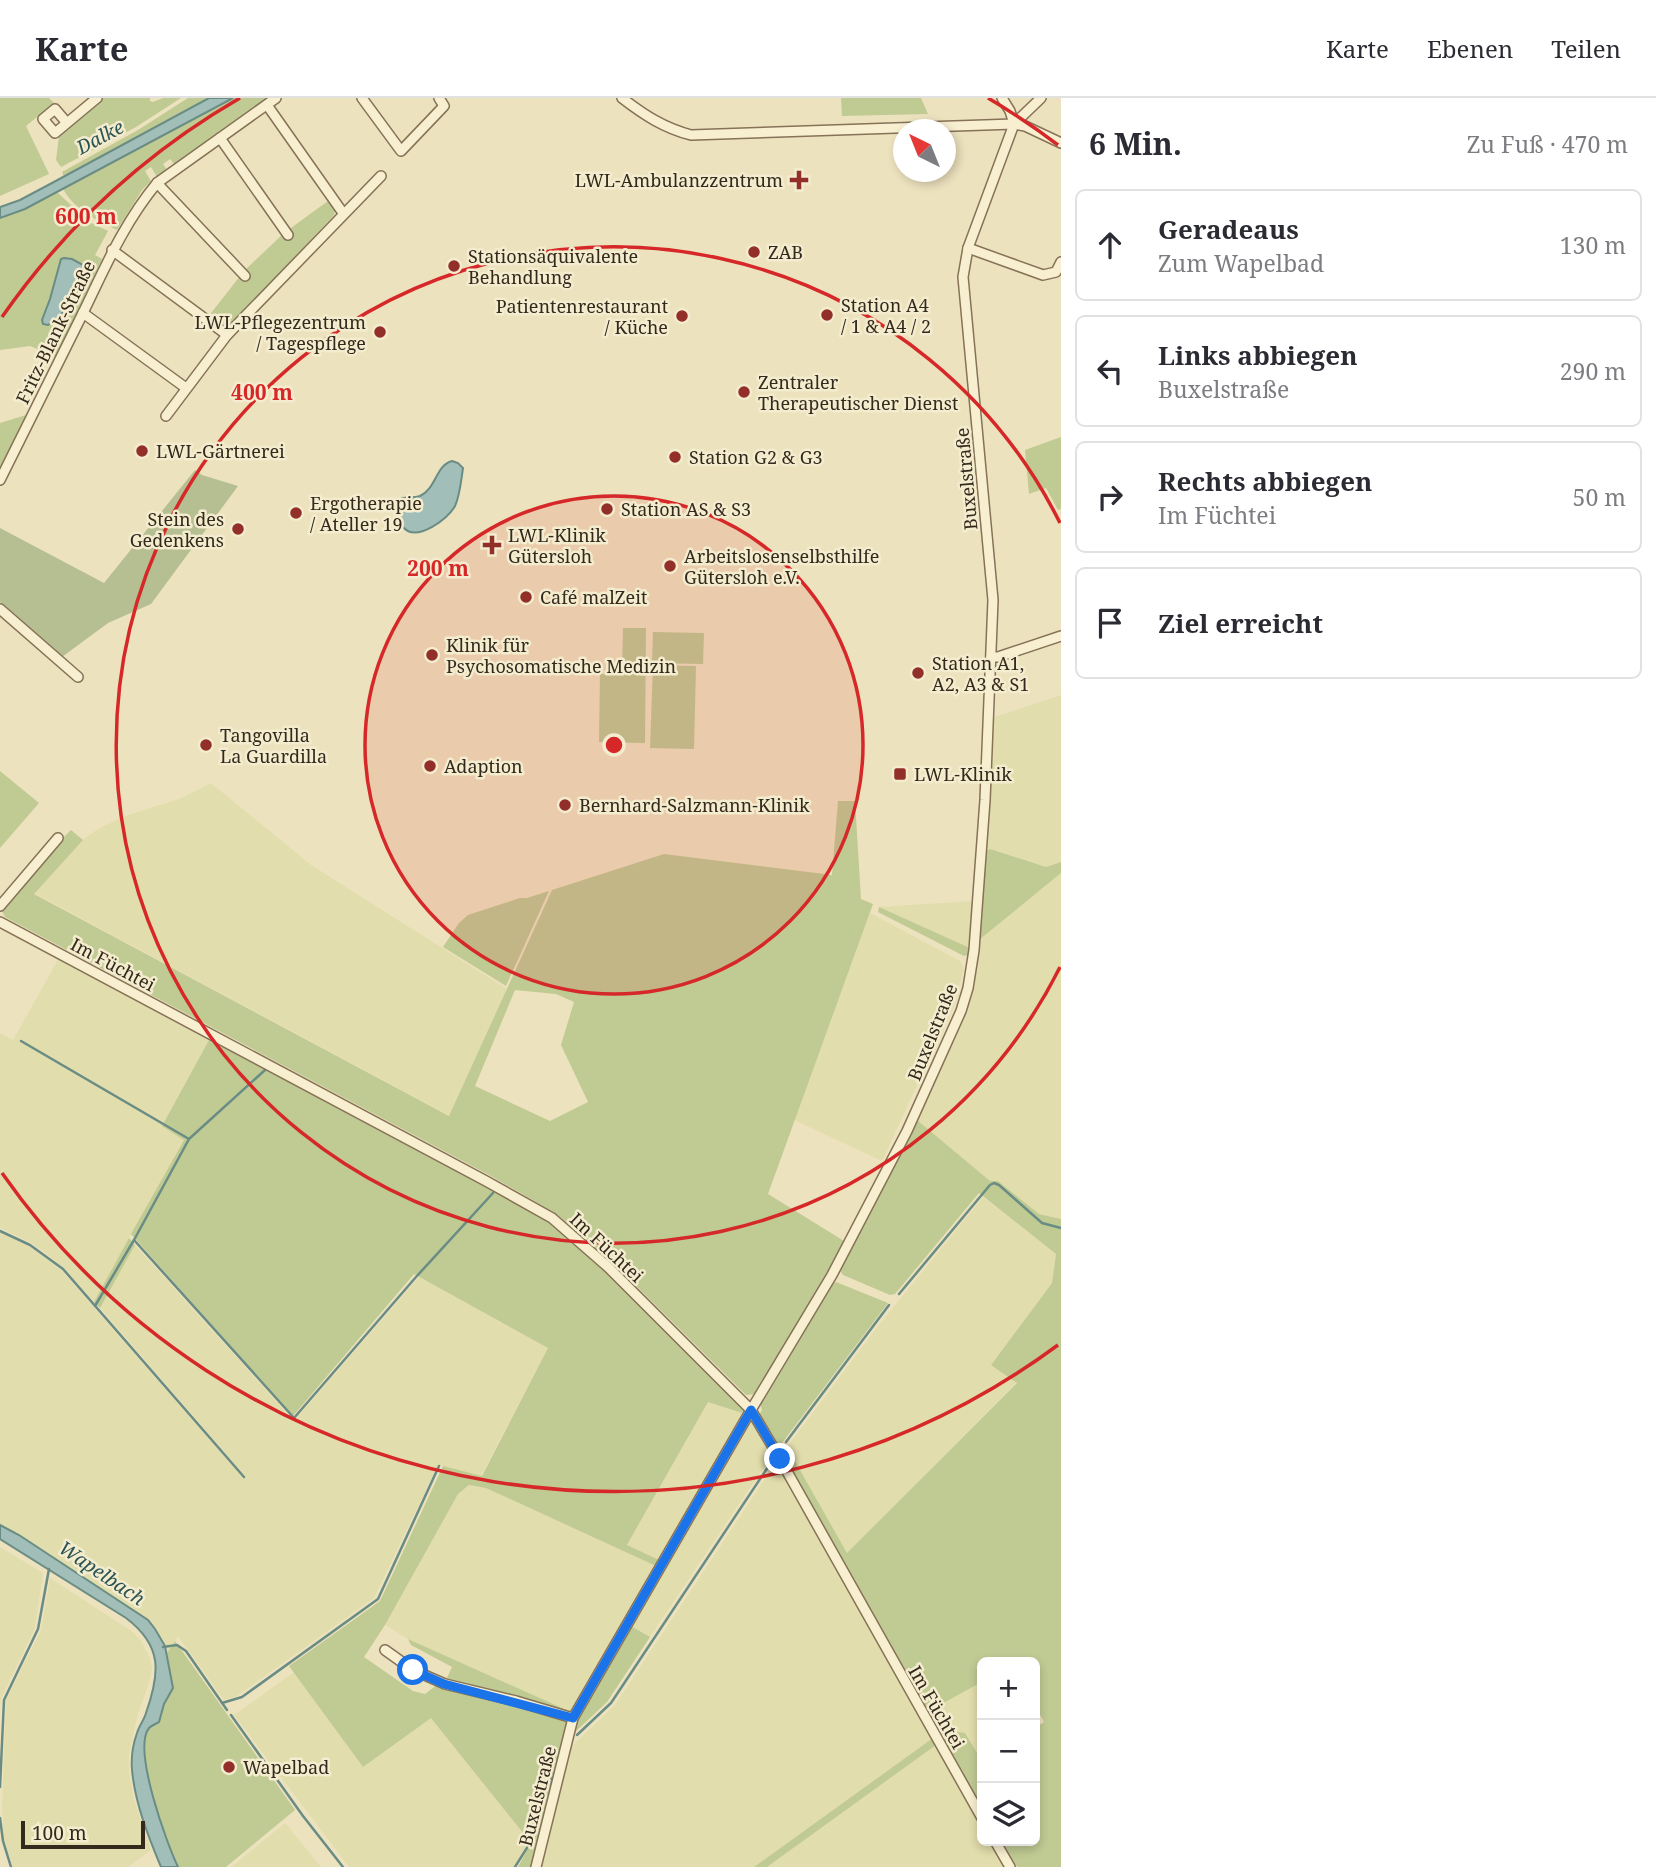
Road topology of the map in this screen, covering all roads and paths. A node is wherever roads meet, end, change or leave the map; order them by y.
1 (97, 98) edge
2 (276, 98) edge
3 (362, 98) edge
4 (439, 98) edge
5 (622, 98) edge
6 (1002, 98) edge
7 (1041, 98) edge
8 (267, 105) junction
9 (67, 123) dead end
10 (1014, 124) junction
11 (220, 138) junction
12 (1061, 143) edge
13 (381, 176) dead end
14 (157, 183) junction
15 (343, 213) junction
16 (288, 235) dead end
17 (968, 248) junction
18 (112, 250) junction
19 (1061, 262) edge
20 (245, 276) dead end
21 (83, 313) junction
22 (227, 335) junction
23 (186, 388) junction
24 (166, 416) dead end
25 (0, 480) edge
26 (0, 609) edge
27 (1061, 636) edge
28 (991, 657) junction
29 (78, 677) dead end
30 (58, 838) dead end
31 (0, 906) edge
32 (0, 922) edge
33 (751, 1410) junction
34 (385, 1650) dead end
35 (573, 1718) junction
36 (977, 1809) edge
37 (998, 1846) edge
38 (536, 1867) edge
39 (1010, 1867) edge

1 - 9 street
2 - 8 street, Fritz-Blank-Straße
3 - 4 street
5 - 10 street
6 - 10 street
7 - 10 street
8 - 11 street, Fritz-Blank-Straße
8 - 15 street
10 - 12 street
10 - 17 street, Buxelstraße
11 - 14 street, Fritz-Blank-Straße
11 - 16 street
13 - 15 street
14 - 18 street, Fritz-Blank-Straße
14 - 20 street
15 - 22 street
17 - 19 street
17 - 28 street, Buxelstraße
18 - 21 street, Fritz-Blank-Straße
18 - 22 street
21 - 23 street
21 - 25 street, Fritz-Blank-Straße
22 - 23 street
23 - 24 street
26 - 29 street
27 - 28 street
28 - 33 street, Buxelstraße
30 - 31 street
32 - 33 street, Im Füchtei
33 - 35 street, Buxelstraße
33 - 36 street, Im Füchtei
34 - 35 street
35 - 38 street, Buxelstraße
37 - 39 street

